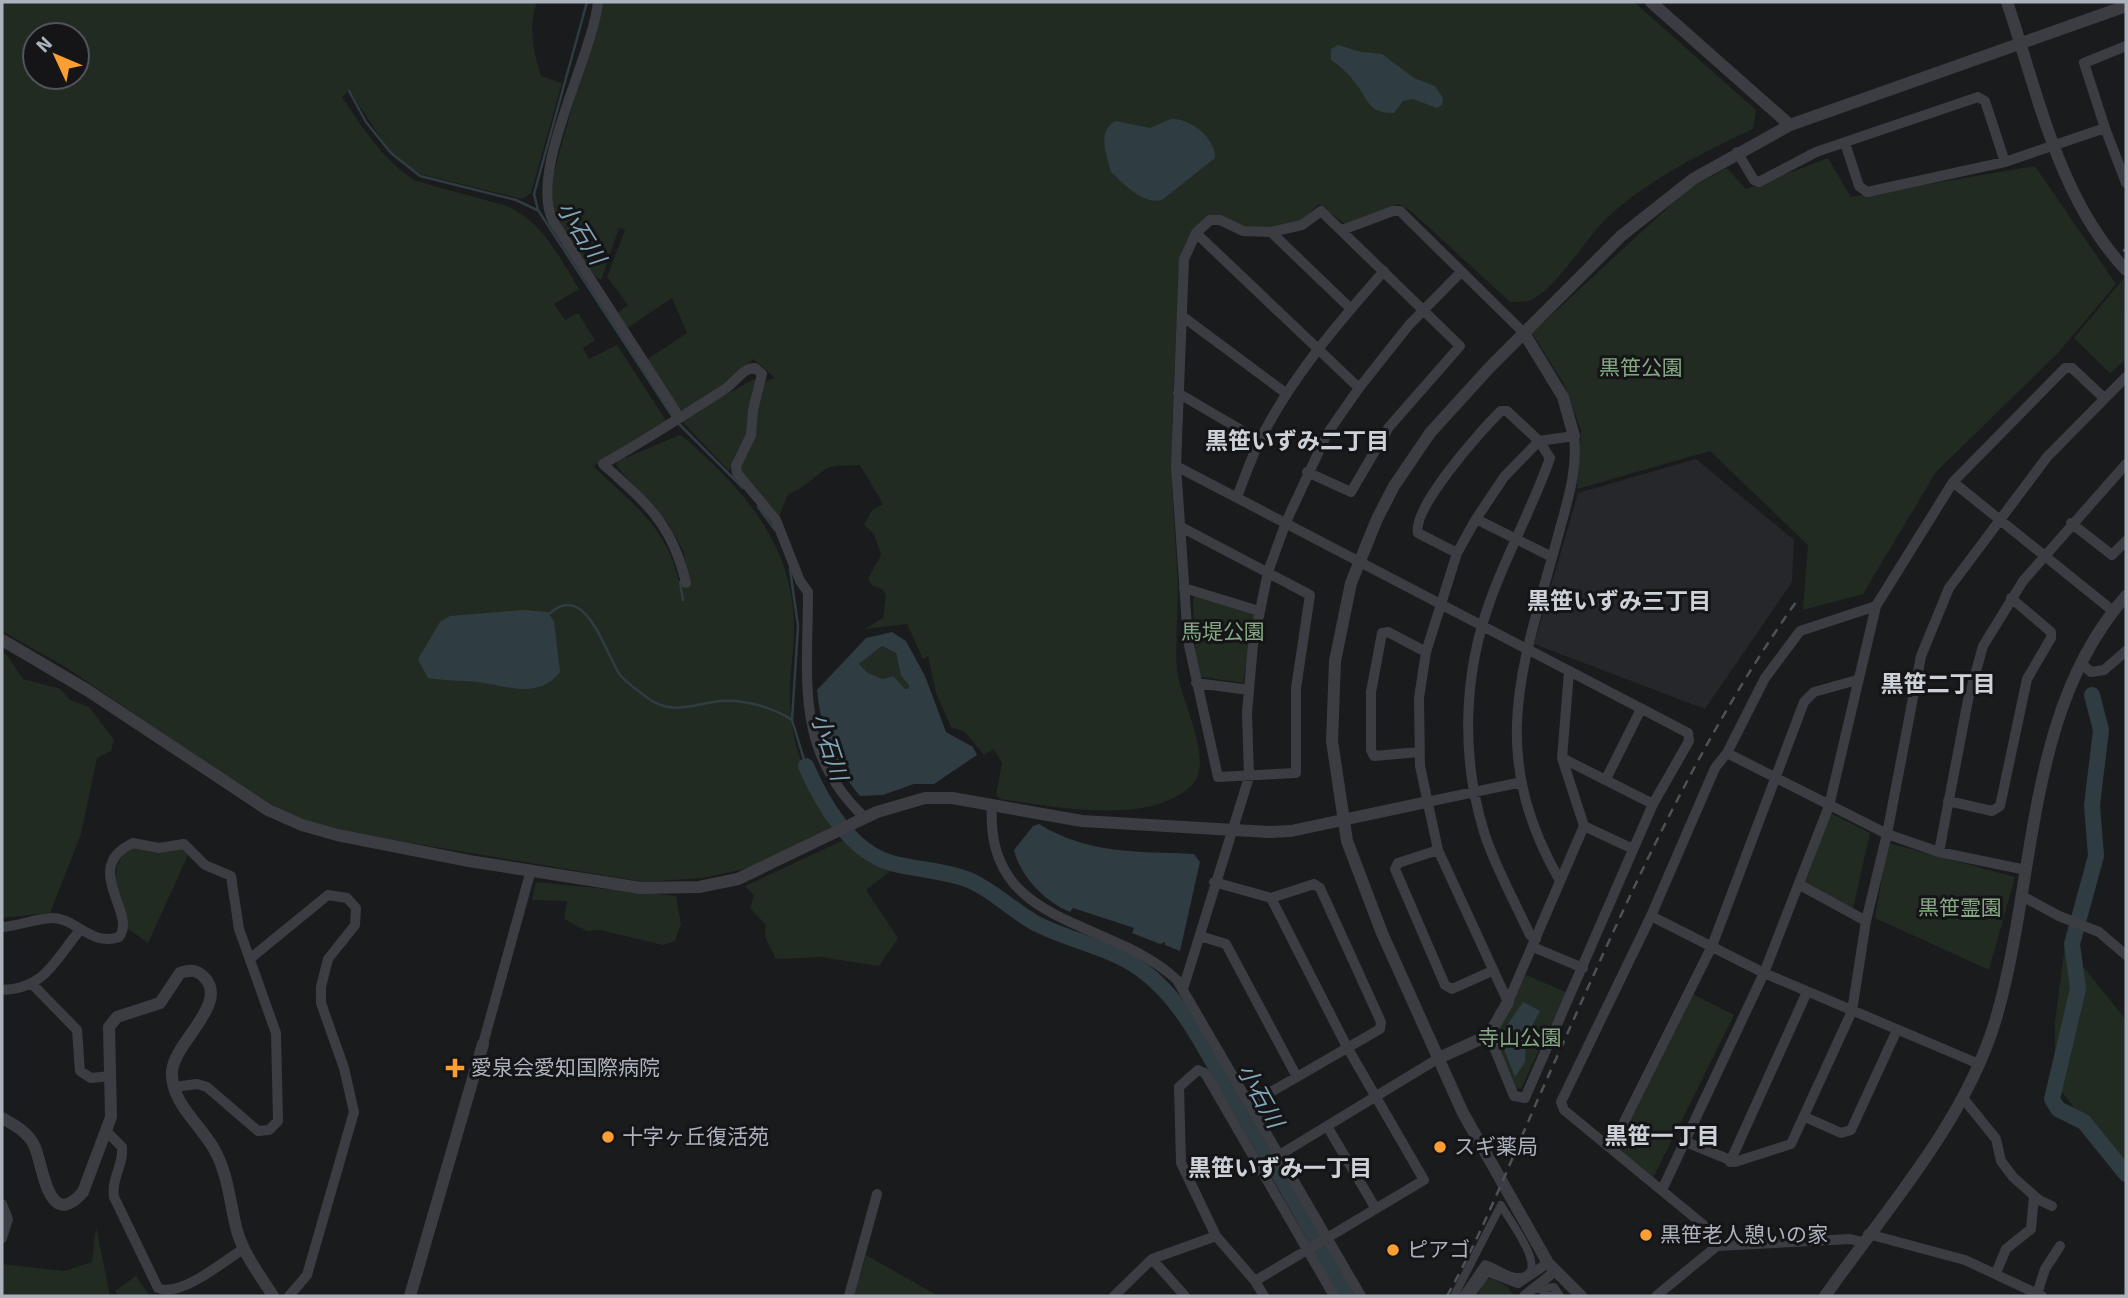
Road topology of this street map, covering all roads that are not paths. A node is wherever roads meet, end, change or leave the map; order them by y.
1 (598, 2) edge
2 (1651, 2) edge
3 (2007, 2) edge
4 (2126, 5) edge
5 (2021, 44) junction
6 (2126, 46) edge
7 (1790, 125) junction
8 (2105, 128) junction
9 (1845, 143) junction
10 (2056, 147) junction
11 (1737, 152) junction
12 (2005, 162) junction
13 (2126, 183) edge
14 (1342, 230) junction
15 (1271, 232) junction
16 (1196, 233) junction
17 (2126, 270) edge
18 (1384, 271) junction
19 (1461, 272) junction
20 (1351, 309) junction
21 (1424, 309) junction
22 (1182, 316) junction
23 (1524, 333) junction
24 (1319, 350) junction
25 (2126, 377) edge
26 (1359, 388) junction
27 (1178, 393) junction
28 (1287, 394) junction
29 (2105, 398) junction
30 (676, 420) junction
31 (1574, 436) junction
32 (1260, 441) junction
33 (1539, 441) junction
34 (2126, 464) edge
35 (1176, 466) junction
36 (1307, 472) junction
37 (1953, 482) junction
38 (1237, 497) junction
39 (1999, 517) junction
40 (1476, 519) junction
41 (1286, 522) junction
42 (2071, 523) junction
43 (1181, 527) junction
44 (1514, 538) junction
45 (2126, 541) edge
46 (1457, 553) junction
47 (2045, 555) junction
48 (1552, 557) junction
49 (1361, 562) junction
50 (1268, 572) junction
51 (686, 583) dead end
52 (1184, 588) junction
53 (2126, 596) edge
54 (2011, 598) junction
55 (1441, 605) junction
56 (1876, 606) junction
57 (1259, 611) junction
58 (2113, 611) junction
59 (1481, 626) junction
60 (2, 640) edge
61 (1528, 650) junction
62 (2126, 651) edge
63 (1426, 652) junction
64 (2082, 664) junction
65 (1569, 672) junction
66 (1857, 680) junction
67 (1196, 683) junction
68 (1249, 690) junction
69 (1641, 709) junction
70 (1419, 752) junction
71 (1727, 753) junction
72 (1562, 758) junction
73 (1249, 777) junction
74 (1606, 779) junction
75 (1774, 779) junction
76 (1522, 782) junction
77 (1476, 792) junction
78 (1948, 801) junction
79 (1427, 802) junction
80 (1653, 804) junction
81 (992, 806) junction
82 (1829, 806) junction
83 (865, 818) junction
84 (1342, 820) junction
85 (1584, 826) junction
86 (1234, 829) junction
87 (1887, 834) junction
88 (1633, 849) junction
89 (1438, 850) junction
90 (1939, 852) junction
91 (531, 870) junction
92 (2026, 870) junction
93 (1560, 881) junction
94 (1214, 882) junction
95 (1800, 885) junction
96 (2022, 896) junction
97 (1271, 898) junction
98 (1651, 916) junction
99 (1866, 921) junction
100 (2, 927) edge
101 (79, 930) junction
102 (1200, 936) junction
103 (1535, 943) junction
104 (1712, 946) junction
105 (2126, 955) edge
106 (251, 958) junction
107 (1583, 968) junction
108 (1492, 971) junction
109 (1764, 973) junction
110 (33, 985) junction
111 (1183, 989) junction
112 (2, 990) edge
113 (1807, 992) junction
114 (1508, 1002) junction
115 (1852, 1012) junction
116 (1898, 1030) junction
117 (1489, 1035) junction
118 (483, 1044) joint
119 (1347, 1048) junction
120 (1439, 1058) junction
121 (1979, 1064) junction
122 (110, 1076) junction
123 (1297, 1077) junction
124 (174, 1087) junction
125 (1377, 1097) junction
126 (1963, 1098) junction
127 (1250, 1104) junction
128 (1805, 1117) junction
129 (2, 1118) edge
130 (1327, 1126) junction
131 (106, 1131) junction
132 (1686, 1142) junction
133 (1611, 1148) junction
134 (1281, 1154) junction
135 (1730, 1162) junction
136 (1662, 1190) junction
137 (877, 1194) dead end
138 (2034, 1196) junction
139 (2, 1204) edge
140 (2052, 1206) dead end
141 (1376, 1209) junction
142 (1216, 1236) junction
143 (2, 1238) edge
144 (1865, 1238) junction
145 (1324, 1239) junction
146 (1717, 1246) junction
147 (2060, 1246) dead end
148 (1309, 1248) junction
149 (243, 1249) junction
150 (1152, 1259) junction
151 (1551, 1268) junction
152 (1996, 1273) junction
153 (1255, 1281) junction
154 (1472, 1294) edge
155 (2040, 1295) edge
156 (273, 1296) edge
157 (289, 1296) edge
158 (410, 1296) edge
159 (849, 1296) edge
160 (1114, 1296) edge
161 (1185, 1296) edge
162 (1264, 1296) edge
163 (1334, 1296) edge
164 (1361, 1296) edge
165 (1454, 1296) edge
166 (1463, 1296) edge
167 (1524, 1296) edge
168 (1530, 1296) edge
169 (1543, 1296) edge
170 (1555, 1296) edge
171 (1560, 1296) edge
172 (1581, 1296) edge
173 (1656, 1296) edge
174 (1825, 1296) edge

1 - 30 street
2 - 7 street
3 - 5 street
4 - 5 street
5 - 7 street
5 - 10 street
6 - 8 street
7 - 11 street
8 - 10 street
8 - 13 street
9 - 11 street
9 - 12 street
9 - 12 street
10 - 12 street
10 - 17 street
11 - 23 street
14 - 15 street
14 - 18 street
14 - 19 street
15 - 16 street
15 - 20 street
16 - 22 street
16 - 24 street
18 - 20 street
18 - 21 street
19 - 21 street
19 - 23 street
20 - 24 street
21 - 26 street
21 - 36 street
22 - 27 street
22 - 28 street
23 - 31 street
23 - 49 street
24 - 26 street
24 - 28 street
25 - 29 street
26 - 36 street
27 - 32 street
27 - 35 street
28 - 32 street
29 - 37 street
29 - 39 street
30 - 51 street
30 - 83 street
31 - 33 street
31 - 48 street
32 - 38 street
33 - 40 street
33 - 44 street
33 - 46 street
34 - 42 street
35 - 38 street
35 - 43 street
36 - 41 street
37 - 39 street
37 - 56 street
38 - 41 street
39 - 47 street
39 - 87 street
40 - 44 street
40 - 46 street
41 - 49 street
41 - 50 street
42 - 45 street
42 - 47 street
43 - 50 street
43 - 52 street
44 - 48 street
44 - 59 street
46 - 55 street
47 - 54 street
47 - 58 street
48 - 61 street
49 - 55 street
49 - 84 street
50 - 57 street
50 - 73 street
52 - 57 street
52 - 67 street
53 - 58 street
54 - 78 street
54 - 78 street
55 - 59 street
55 - 63 street
56 - 66 street
56 - 71 street
57 - 68 street
58 - 64 street
59 - 61 street
59 - 77 street
60 - 91 street
61 - 65 street
61 - 76 street
62 - 64 street
63 - 70 street
63 - 70 street
64 - 92 street
65 - 69 street
65 - 72 street
66 - 75 street
66 - 82 street
67 - 68 street
67 - 73 street
68 - 73 street
69 - 74 street
69 - 80 street
70 - 79 street
71 - 75 street
71 - 98 street
72 - 74 street
72 - 85 street
73 - 86 street
74 - 80 street
75 - 82 street
75 - 104 street
76 - 77 street
76 - 93 street
77 - 79 street
77 - 103 street
78 - 90 street
79 - 84 street
79 - 89 street
80 - 88 street
81 - 83 street
81 - 86 street
81 - 111 street
82 - 87 street
82 - 95 street
83 - 91 street
84 - 86 street
84 - 120 street
85 - 88 street
85 - 93 street
86 - 94 street
87 - 90 street
87 - 99 street
88 - 107 street
89 - 108 street
89 - 108 street
90 - 92 street
91 - 118 street
92 - 96 street
93 - 103 street
94 - 97 street
94 - 102 street
95 - 99 street
95 - 109 street
96 - 105 street
96 - 121 street
97 - 119 street
97 - 119 street
98 - 104 street
98 - 133 street
99 - 115 street
100 - 101 street
101 - 106 street
101 - 110 street
102 - 111 street
102 - 123 street
103 - 107 street
103 - 114 street
104 - 109 street
104 - 133 street
106 - 124 street
106 - 157 street
107 - 117 street
108 - 114 street
109 - 113 street
109 - 132 street
110 - 112 street
110 - 122 street
111 - 127 street
113 - 115 street
113 - 135 street
114 - 117 street
115 - 116 street
115 - 128 street
116 - 121 street
116 - 128 street
117 - 120 street
118 - 158 street
119 - 123 street
119 - 125 street
120 - 125 street
120 - 151 street
121 - 126 street
122 - 124 street
122 - 131 street
123 - 127 street
124 - 149 street
125 - 130 street
125 - 141 street
126 - 138 street
126 - 144 street
127 - 134 street
128 - 135 street
129 - 131 street
130 - 134 street
130 - 141 street
131 - 149 street
132 - 135 street
132 - 136 street
133 - 136 street
134 - 145 street
136 - 146 street
137 - 159 street
138 - 140 street
138 - 152 street
139 - 143 street
141 - 145 street
142 - 148 street
142 - 150 street
142 - 153 street
144 - 146 street
144 - 152 street
144 - 174 street
145 - 148 street
145 - 164 street
146 - 173 street
147 - 155 street
148 - 153 street
148 - 163 street
149 - 156 street
150 - 160 street
150 - 161 street
151 - 154 street
151 - 167 street
151 - 172 street
152 - 155 street
153 - 162 street
165 - 166 street
168 - 171 street
169 - 170 street

